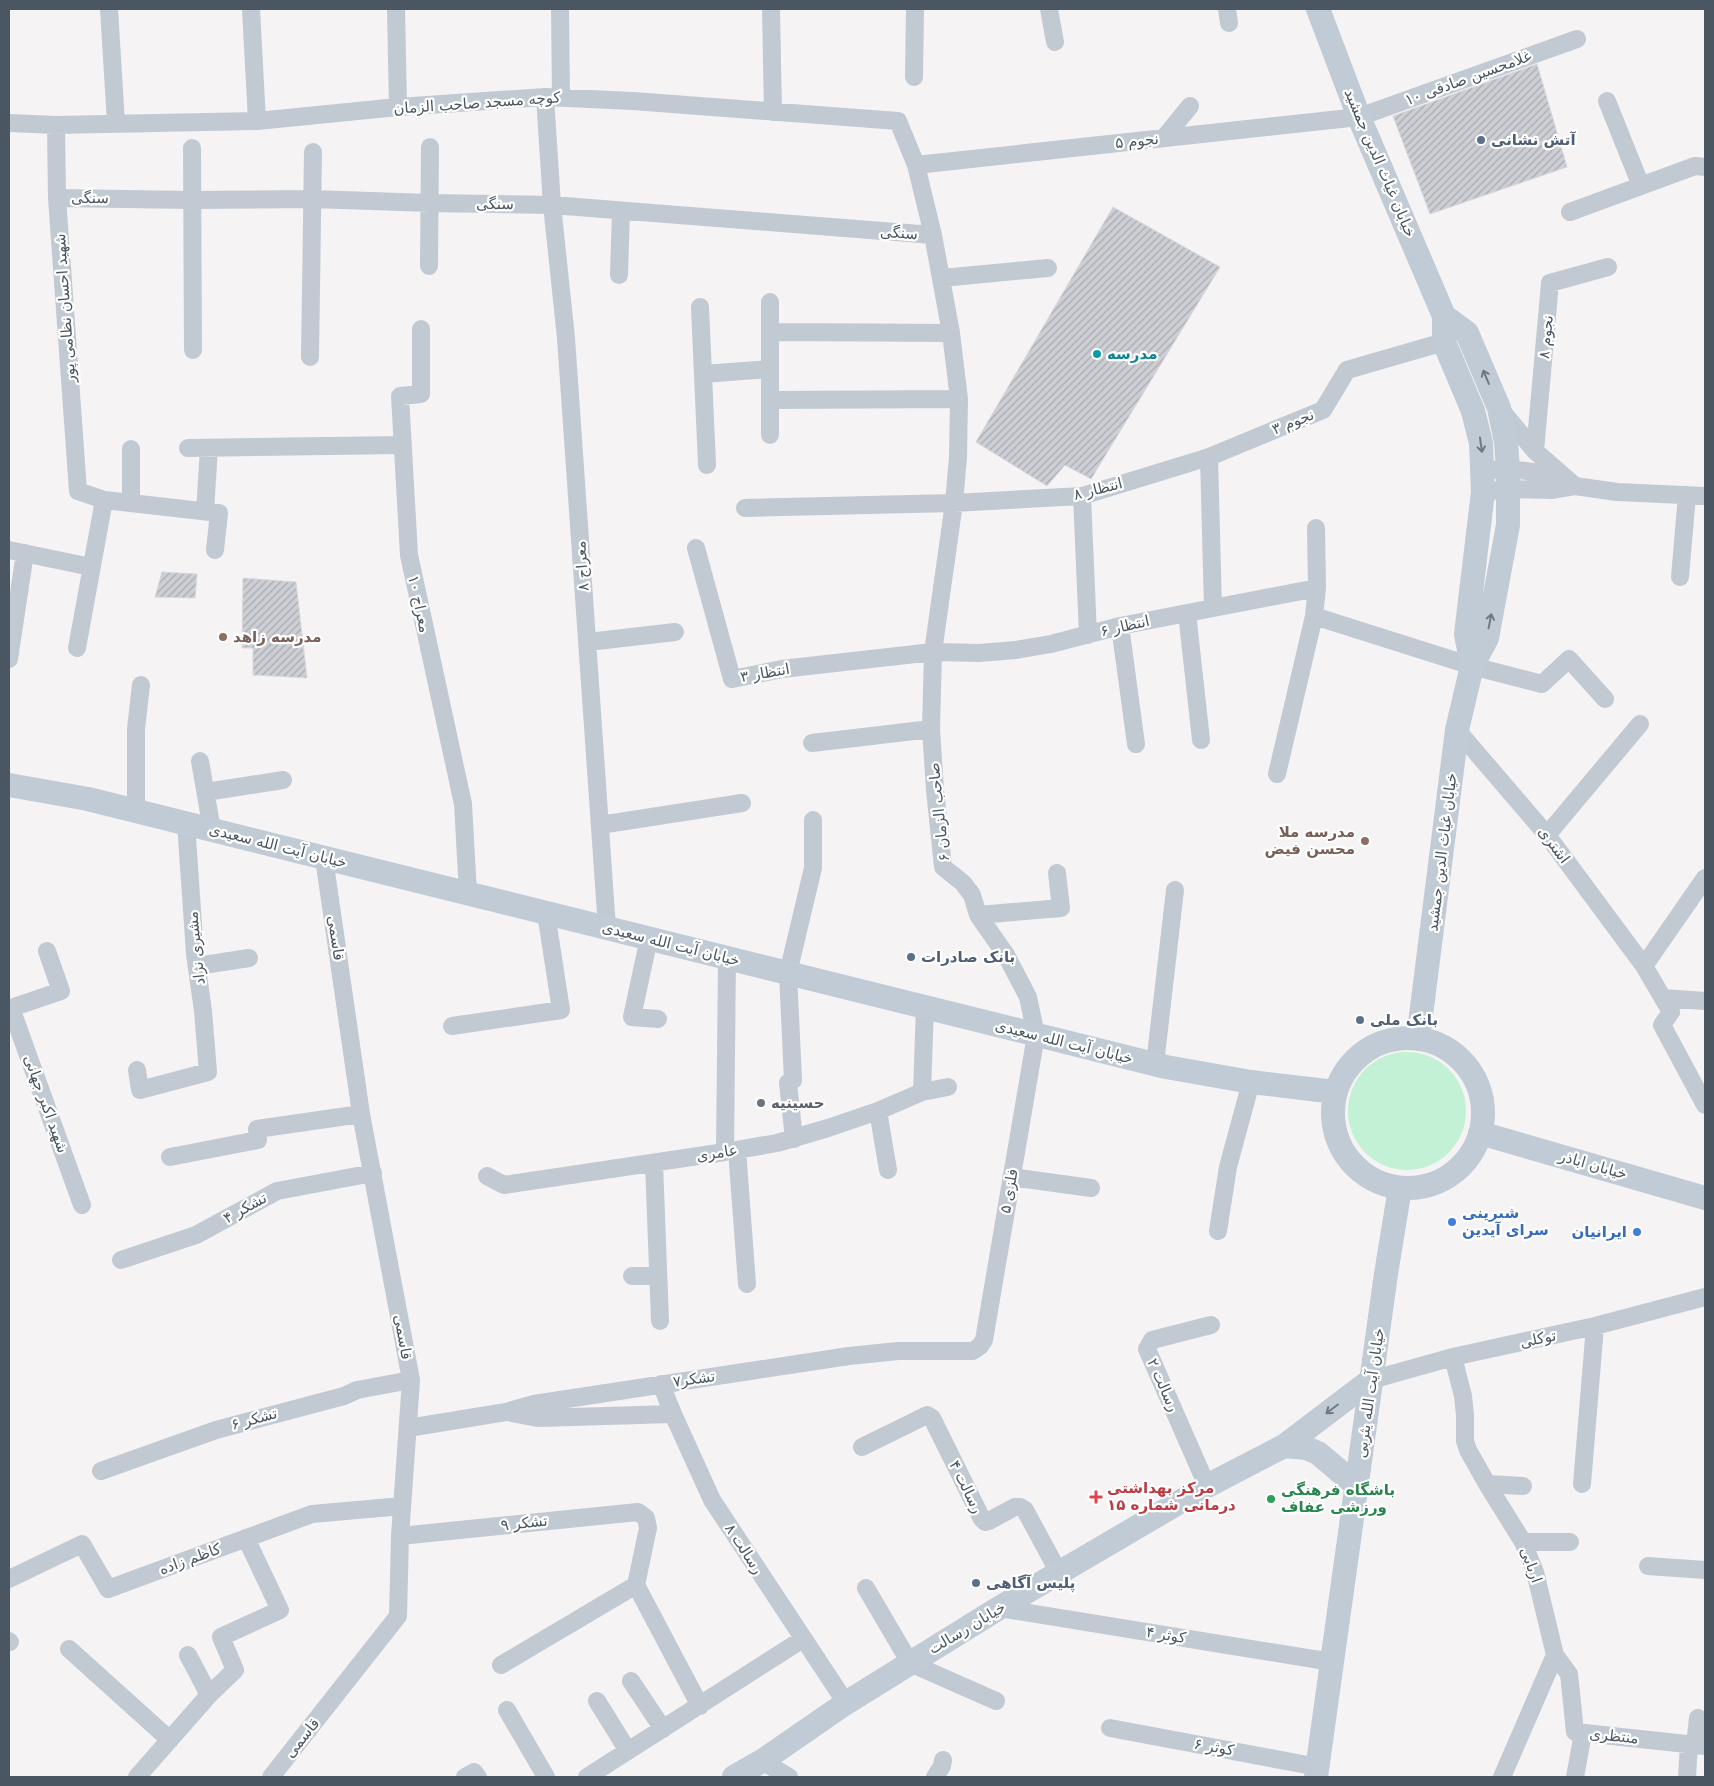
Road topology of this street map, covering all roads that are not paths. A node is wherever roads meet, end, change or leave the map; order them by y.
1 (109, 9) edge
2 (251, 9) edge
3 (396, 9) edge
4 (560, 9) edge
5 (771, 9) edge
6 (915, 9) edge
7 (1049, 9) edge
8 (1318, 9) edge
9 (1577, 39) dead end
10 (1054, 42) dead end
11 (914, 77) dead end
12 (553, 97) junction
13 (1607, 101) dead end
14 (1190, 106) dead end
15 (398, 108) junction
16 (773, 112) junction
17 (1359, 117) junction
18 (258, 121) junction
19 (9, 123) edge
20 (116, 123) junction
21 (56, 125) junction
22 (1164, 138) junction
23 (430, 147) dead end
24 (192, 148) dead end
25 (314, 152) dead end
26 (916, 165) junction
27 (1705, 167) edge
28 (1641, 186) junction
29 (57, 198) junction
30 (312, 199) junction
31 (192, 200) junction
32 (430, 203) junction
33 (552, 205) junction
34 (621, 211) junction
35 (1570, 212) dead end
36 (932, 235) junction
37 (429, 266) dead end
38 (1608, 267) dead end
39 (1048, 268) dead end
40 (619, 275) dead end
41 (942, 278) junction
42 (770, 302) dead end
43 (700, 307) dead end
44 (1444, 316) junction
45 (421, 329) dead end
46 (770, 332) junction
47 (951, 333) junction
48 (1444, 342) junction
49 (193, 350) dead end
50 (310, 357) dead end
51 (770, 369) junction
52 (703, 374) junction
53 (959, 399) junction
54 (770, 400) junction
55 (1499, 408) junction
56 (770, 435) dead end
57 (402, 445) junction
58 (188, 448) dead end
59 (209, 448) junction
60 (131, 449) dead end
61 (1536, 451) junction
62 (1209, 457) junction
63 (707, 465) dead end
64 (1508, 479) junction
65 (1483, 481) junction
66 (1575, 486) junction
67 (1687, 495) junction
68 (1082, 496) junction
69 (1705, 496) edge
70 (104, 500) junction
71 (131, 502) junction
72 (954, 503) junction
73 (745, 508) dead end
74 (205, 511) junction
75 (1316, 528) dead end
76 (696, 548) dead end
77 (215, 550) dead end
78 (17, 552) edge
79 (91, 567) junction
80 (1680, 576) dead end
81 (1317, 588) junction
82 (1213, 608) junction
83 (1187, 613) junction
84 (12, 614) edge
85 (1314, 616) junction
86 (1120, 626) junction
87 (675, 632) dead end
88 (1088, 635) junction
89 (588, 642) junction
90 (77, 648) dead end
91 (933, 652) junction
92 (9, 659) edge
93 (1472, 666) junction
94 (141, 685) dead end
95 (1605, 700) dead end
96 (1640, 724) dead end
97 (931, 729) junction
98 (1457, 730) junction
99 (1201, 740) dead end
100 (812, 743) dead end
101 (1136, 744) dead end
102 (200, 761) dead end
103 (1277, 774) dead end
104 (284, 780) dead end
105 (9, 785) edge
106 (206, 792) junction
107 (742, 802) dead end
108 (136, 811) junction
109 (813, 820) dead end
110 (186, 823) junction
111 (600, 825) junction
112 (212, 830) junction
113 (1547, 835) junction
114 (324, 858) junction
115 (1057, 873) dead end
116 (1705, 878) edge
117 (1175, 890) dead end
118 (468, 893) junction
119 (546, 913) junction
120 (978, 914) junction
121 (607, 928) junction
122 (649, 938) junction
123 (48, 951) dead end
124 (249, 958) dead end
125 (727, 958) junction
126 (198, 966) junction
127 (1644, 966) junction
128 (788, 973) junction
129 (1663, 998) junction
130 (1705, 1001) edge
131 (925, 1007) junction
132 (658, 1019) dead end
133 (452, 1026) dead end
134 (1036, 1035) junction
135 (1418, 1038) junction
136 (1155, 1064) junction
137 (137, 1070) dead end
138 (1251, 1082) junction
139 (948, 1087) dead end
140 (922, 1092) junction
141 (1335, 1092) junction
142 (1705, 1105) edge
143 (878, 1111) junction
144 (361, 1114) junction
145 (1480, 1133) junction
146 (794, 1139) junction
147 (731, 1151) junction
148 (170, 1157) dead end
149 (654, 1163) junction
150 (888, 1170) dead end
151 (373, 1173) junction
152 (486, 1176) dead end
153 (1011, 1177) junction
154 (1091, 1188) dead end
155 (1400, 1188) junction
156 (1705, 1198) edge
157 (82, 1205) dead end
158 (1218, 1231) dead end
159 (121, 1260) dead end
160 (632, 1276) dead end
161 (658, 1276) junction
162 (747, 1284) dead end
163 (1705, 1297) edge
164 (660, 1322) dead end
165 (1211, 1325) dead end
166 (1595, 1326) junction
167 (980, 1346) joint
168 (1453, 1357) junction
169 (411, 1380) junction
170 (1371, 1380) junction
171 (662, 1384) junction
172 (506, 1412) junction
173 (673, 1414) junction
174 (408, 1428) junction
175 (1284, 1446) junction
176 (862, 1447) dead end
177 (101, 1471) dead end
178 (1487, 1484) junction
179 (1582, 1484) dead end
180 (1207, 1486) junction
181 (1357, 1486) junction
182 (1523, 1486) dead end
183 (402, 1506) junction
184 (400, 1536) junction
185 (246, 1538) junction
186 (1523, 1542) junction
187 (1570, 1542) dead end
188 (1648, 1566) dead end
189 (1705, 1570) edge
190 (1059, 1573) junction
191 (9, 1579) edge
192 (636, 1586) junction
193 (866, 1588) dead end
194 (999, 1608) junction
195 (803, 1639) junction
196 (69, 1649) dead end
197 (1555, 1654) junction
198 (188, 1656) dead end
199 (1332, 1662) junction
200 (910, 1663) junction
201 (501, 1665) dead end
202 (631, 1680) dead end
203 (209, 1695) junction
204 (996, 1701) dead end
205 (597, 1702) dead end
206 (846, 1703) junction
207 (700, 1706) junction
208 (507, 1710) dead end
209 (1698, 1718) dead end
210 (1110, 1728) dead end
211 (663, 1729) junction
212 (1583, 1733) junction
213 (170, 1740) junction
214 (1697, 1745) edge
215 (628, 1751) junction
216 (943, 1760) dead end
217 (762, 1761) junction
218 (1317, 1772) edge
219 (137, 1777) edge
220 (271, 1777) edge
221 (465, 1777) edge
222 (478, 1777) edge
223 (546, 1777) edge
224 (587, 1777) edge
225 (734, 1777) edge
226 (789, 1777) edge
227 (935, 1777) edge
228 (1502, 1777) edge
229 (1575, 1777) edge
230 (1687, 1777) edge

1 - 20 street
2 - 18 street
3 - 15 street
4 - 12 street, معراج ۸
5 - 16 street
6 - 11 street
7 - 10 street
8 - 17 main road, خیابان غیاث الدین جمشید
9 - 17 street, غلامحسین صادقی ۱۰
12 - 15 street, کوچه مسجد صاحب الزمان
12 - 16 street, کوچه مسجد صاحب الزمان
12 - 33 street, معراج ۸
13 - 28 street
14 - 22 street
15 - 18 street, کوچه مسجد صاحب الزمان
16 - 26 street, کوچه مسجد صاحب الزمان
17 - 22 street, نجوم ۵
17 - 44 main road, خیابان غیاث الدین جمشید
18 - 20 street, کوچه مسجد صاحب الزمان
19 - 21 street, کوچه مسجد صاحب الزمان
20 - 21 street, کوچه مسجد صاحب الزمان
21 - 29 street, شهید احسان نظامی پور
22 - 26 street, نجوم ۵
23 - 32 street
24 - 31 street
25 - 30 street
26 - 36 street, صاحب الزمان ۶
27 - 28 street
28 - 35 street
29 - 31 street, سنگی
29 - 70 street, شهید احسان نظامی پور
30 - 31 street, سنگی
30 - 32 street, سنگی
30 - 50 street
31 - 49 street
32 - 33 street, سنگی
32 - 37 street
33 - 34 street, سنگی
33 - 89 street, معراج ۸
34 - 36 street, سنگی
34 - 40 street
36 - 41 street, صاحب الزمان ۶
38 - 61 street, نجوم ۸
39 - 41 street
41 - 47 street, صاحب الزمان ۶
42 - 46 street
43 - 52 street
44 - 48 main road, خیابان غیاث الدین جمشید
55 -> 44 main road, خیابان غیاث الدین جمشید
45 - 57 street, معراج ۱۰
46 - 47 street
46 - 51 street
47 - 53 street, صاحب الزمان ۶
48 - 62 street, نجوم ۳
48 -> 65 main road, خیابان غیاث الدین جمشید
51 - 52 street
51 - 54 street
52 - 63 street
53 - 54 street
53 - 72 street, صاحب الزمان ۶
54 - 56 street
55 - 61 street
55 - 64 main road, خیابان غیاث الدین جمشید
57 - 59 street
57 - 118 street, معراج ۱۰
58 - 59 street
59 - 74 street
60 - 71 street
61 - 66 street
62 - 68 street, انتظار ۸
62 - 82 street
64 - 65 street
64 - 66 street
93 -> 64 main road, خیابان غیاث الدین جمشید
65 - 93 main road, خیابان غیاث الدین جمشید
66 - 67 street
67 - 69 street
67 - 80 street
68 - 72 street, انتظار ۸
68 - 88 street
70 - 71 street
70 - 79 street
71 - 74 street
72 - 73 street, انتظار ۸
72 - 91 street, صاحب الزمان ۶
74 - 77 street
75 - 81 street
76 - 91 street, انتظار ۳
78 - 79 street
78 - 84 street
79 - 90 street
81 - 82 street, انتظار ۶
81 - 85 street
82 - 83 street, انتظار ۶
83 - 86 street, انتظار ۶
83 - 99 street
84 - 92 street
85 - 93 street
85 - 103 street
86 - 88 street, انتظار ۶
86 - 101 street
87 - 89 street
88 - 91 street, انتظار ۶
89 - 111 street, معراج ۸
91 - 97 street, صاحب الزمان ۶
93 - 95 street
93 - 98 main road, خیابان غیاث الدین جمشید
94 - 108 street
96 - 113 street
97 - 100 street
97 - 120 street, صاحب الزمان ۶
98 - 113 street, اشتری
98 - 135 main road, خیابان غیاث الدین جمشید
102 - 106 street
104 - 106 street
105 - 108 main road, خیابان آیت الله سعیدی
106 - 112 street
107 - 111 street
108 - 110 main road, خیابان آیت الله سعیدی
109 - 128 street
110 - 112 main road, خیابان آیت الله سعیدی
110 - 126 street, مشیری نژاد
111 - 121 street, معراج ۸
112 - 114 main road, خیابان آیت الله سعیدی
113 - 127 street, اشتری
114 - 118 main road, خیابان آیت الله سعیدی
114 - 144 street, قاسمی
115 - 120 street
116 - 127 street
117 - 136 street
118 - 119 main road, خیابان آیت الله سعیدی
119 - 121 main road, خیابان آیت الله سعیدی
119 - 133 street
120 - 134 street, صاحب الزمان ۶
121 - 122 main road, خیابان آیت الله سعیدی
122 - 125 main road, خیابان آیت الله سعیدی
122 - 132 street
123 - 157 street, شهید اکبر جهانی
124 - 126 street
125 - 128 main road, خیابان آیت الله سعیدی
125 - 147 street
126 - 137 street, مشیری نژاد
127 - 129 street, اشتری
128 - 131 main road, خیابان آیت الله سعیدی
128 - 146 street
129 - 130 street
129 - 142 street
131 - 134 main road, خیابان آیت الله سعیدی
131 - 140 street
134 - 136 main road, خیابان آیت الله سعیدی
134 - 153 street, فلزی ۵
135 - 141 main road
135 - 145 main road
136 - 138 main road, خیابان آیت الله سعیدی
138 - 141 main road, خیابان آیت الله سعیدی
138 - 158 street
139 - 140 street, عامری
140 - 143 street, عامری
141 - 155 main road
143 - 146 street, عامری
143 - 150 street
144 - 148 street
144 - 151 street, قاسمی
145 - 155 main road
145 - 156 main road, خیابان اباذر
146 - 147 street, عامری
147 - 149 street, عامری
147 - 162 street
149 - 152 street, عامری
149 - 161 street
151 - 159 street, تشکر ۴
151 - 169 street, قاسمی
153 - 154 street
153 - 167 street, فلزی ۵
155 - 170 main road, خیابان آیت الله یثربی
160 - 161 street
161 - 164 street
163 - 166 street, توکلی
165 - 180 street, رسالت ۲
166 - 168 street, توکلی
166 - 179 street
167 - 171 street, تشکر۷
168 - 170 street, توکلی
168 - 178 street, اربابی
169 - 174 street, قاسمی
169 - 177 street, تشکر ۶
170 -> 175 main road, خیابان رسالت
170 - 181 main road, خیابان آیت الله یثربی
171 - 172 street, تشکر۷
171 - 173 street, رسالت ۸
172 - 173 street
172 - 174 street, تشکر۷
173 - 195 street, رسالت ۸
174 - 183 street, قاسمی
175 - 180 main road, خیابان رسالت
175 - 181 main road
176 - 190 street, رسالت ۴
178 - 182 street
178 - 186 street, اربابی
180 - 190 main road, خیابان رسالت
181 - 199 main road, خیابان آیت الله یثربی
183 - 184 street, قاسمی
183 - 185 street, کاظم زاده
184 - 192 street, تشکر ۹
184 - 220 street, قاسمی
185 - 191 street, کاظم زاده
185 - 203 street
186 - 187 street
186 - 197 street, اربابی
188 - 189 street
190 - 194 main road, خیابان رسالت
192 - 201 street
192 - 207 street
193 - 200 street
194 - 199 street, کوثر ۴
194 - 200 main road, خیابان رسالت
195 - 206 street, رسالت ۸
195 - 207 street
196 - 213 street
197 - 212 street, منتظری
197 - 228 street
198 - 203 street
199 - 218 main road, خیابان آیت الله یثربی
200 - 204 street
200 - 206 main road, خیابان رسالت
202 - 211 street
203 - 213 street
205 - 215 street
206 - 217 main road, خیابان رسالت
207 - 211 street
208 - 223 street
209 - 214 street
210 - 218 street, کوثر ۶
211 - 215 street
212 - 214 street, منتظری
212 - 229 street
213 - 219 street
214 - 230 street
215 - 224 street
216 - 227 street
217 - 225 main road, خیابان رسالت
217 - 226 street
221 - 222 street

